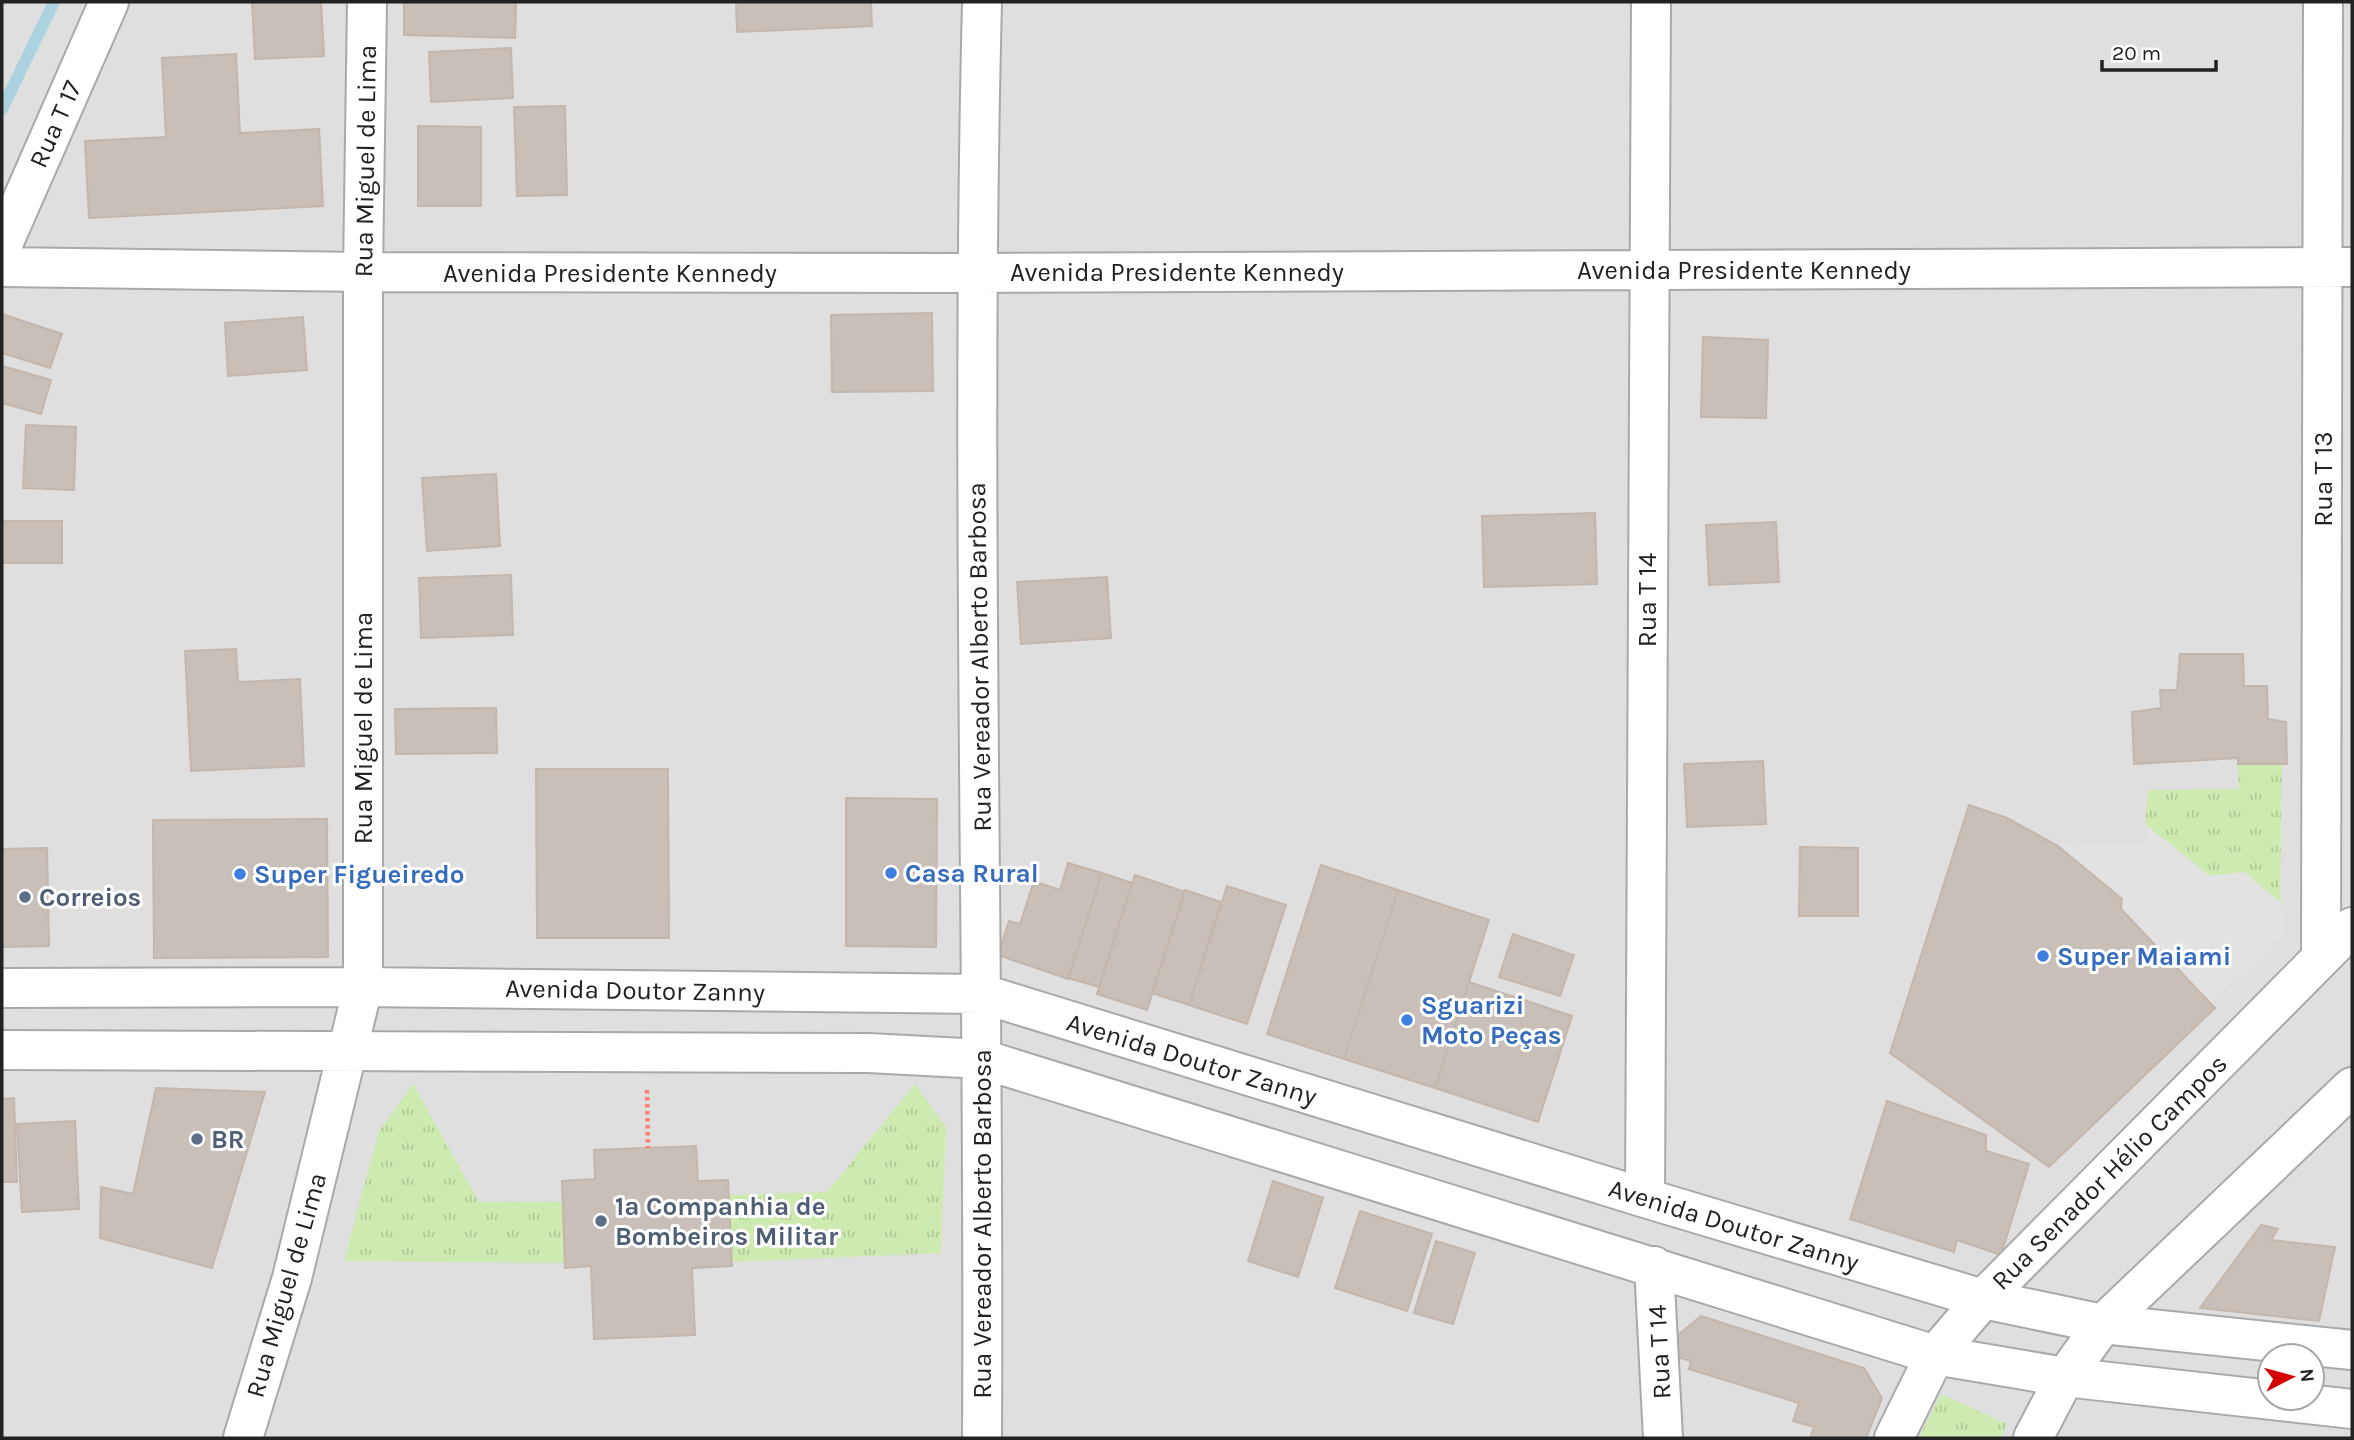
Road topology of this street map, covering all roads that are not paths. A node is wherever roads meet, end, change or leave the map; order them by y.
1 (109, 2) edge
2 (367, 2) edge
3 (982, 2) edge
4 (1651, 2) edge
5 (2323, 2) edge
6 (2, 246) edge
7 (2, 267) edge
8 (2338, 267) edge
9 (1648, 271) junction
10 (363, 272) junction
11 (975, 273) junction
12 (2352, 927) edge
13 (2321, 957) junction
14 (363, 987) junction
15 (2, 988) edge
16 (983, 994) junction
17 (2, 1050) edge
18 (348, 1052) junction
19 (982, 1059) junction
20 (2352, 1087) edge
21 (1645, 1198) junction
22 (1654, 1266) junction
23 (1983, 1299) junction
24 (2103, 1324) junction
25 (2352, 1350) edge
26 (1936, 1355) junction
27 (2065, 1377) junction
28 (2352, 1409) edge
29 (243, 1438) edge
30 (982, 1438) edge
31 (1663, 1438) edge
32 (1894, 1438) edge
33 (2033, 1438) edge

1 - 6 street, Rua T 17
2 - 10 street, Rua Miguel de Lima
3 - 11 street, Rua Vereador Alberto Barbosa
4 - 9 street, Rua T 14
5 - 8 street, Rua T 13
7 - 10 street, Avenida Presidente Kennedy
8 - 9 street, Avenida Presidente Kennedy
8 - 13 street, Rua T 13
9 - 11 street, Avenida Presidente Kennedy
9 - 21 street, Rua T 14
10 - 11 street, Avenida Presidente Kennedy
10 - 14 street, Rua Miguel de Lima
11 - 16 street, Rua Vereador Alberto Barbosa
12 - 13 street, Rua Senador Hélio Campos
13 - 23 street, Rua Senador Hélio Campos
14 - 15 street, Avenida Doutor Zanny
14 - 16 street, Avenida Doutor Zanny
14 - 18 street, Rua Miguel de Lima
16 - 19 street, Rua Vereador Alberto Barbosa
16 - 21 street, Avenida Doutor Zanny
17 - 18 street
18 - 19 street
18 - 29 street, Rua Miguel de Lima
19 - 22 street
19 - 30 street, Rua Vereador Alberto Barbosa
20 - 24 street
21 - 23 street, Avenida Doutor Zanny
22 - 26 street
22 - 31 street, Rua T 14
23 - 24 street, Avenida Doutor Zanny
23 - 26 street, Rua Senador Hélio Campos
24 - 25 street, Avenida Doutor Zanny
24 - 27 street
26 - 27 street
26 - 32 street, Rua Senador Hélio Campos
27 - 28 street
27 - 33 street

